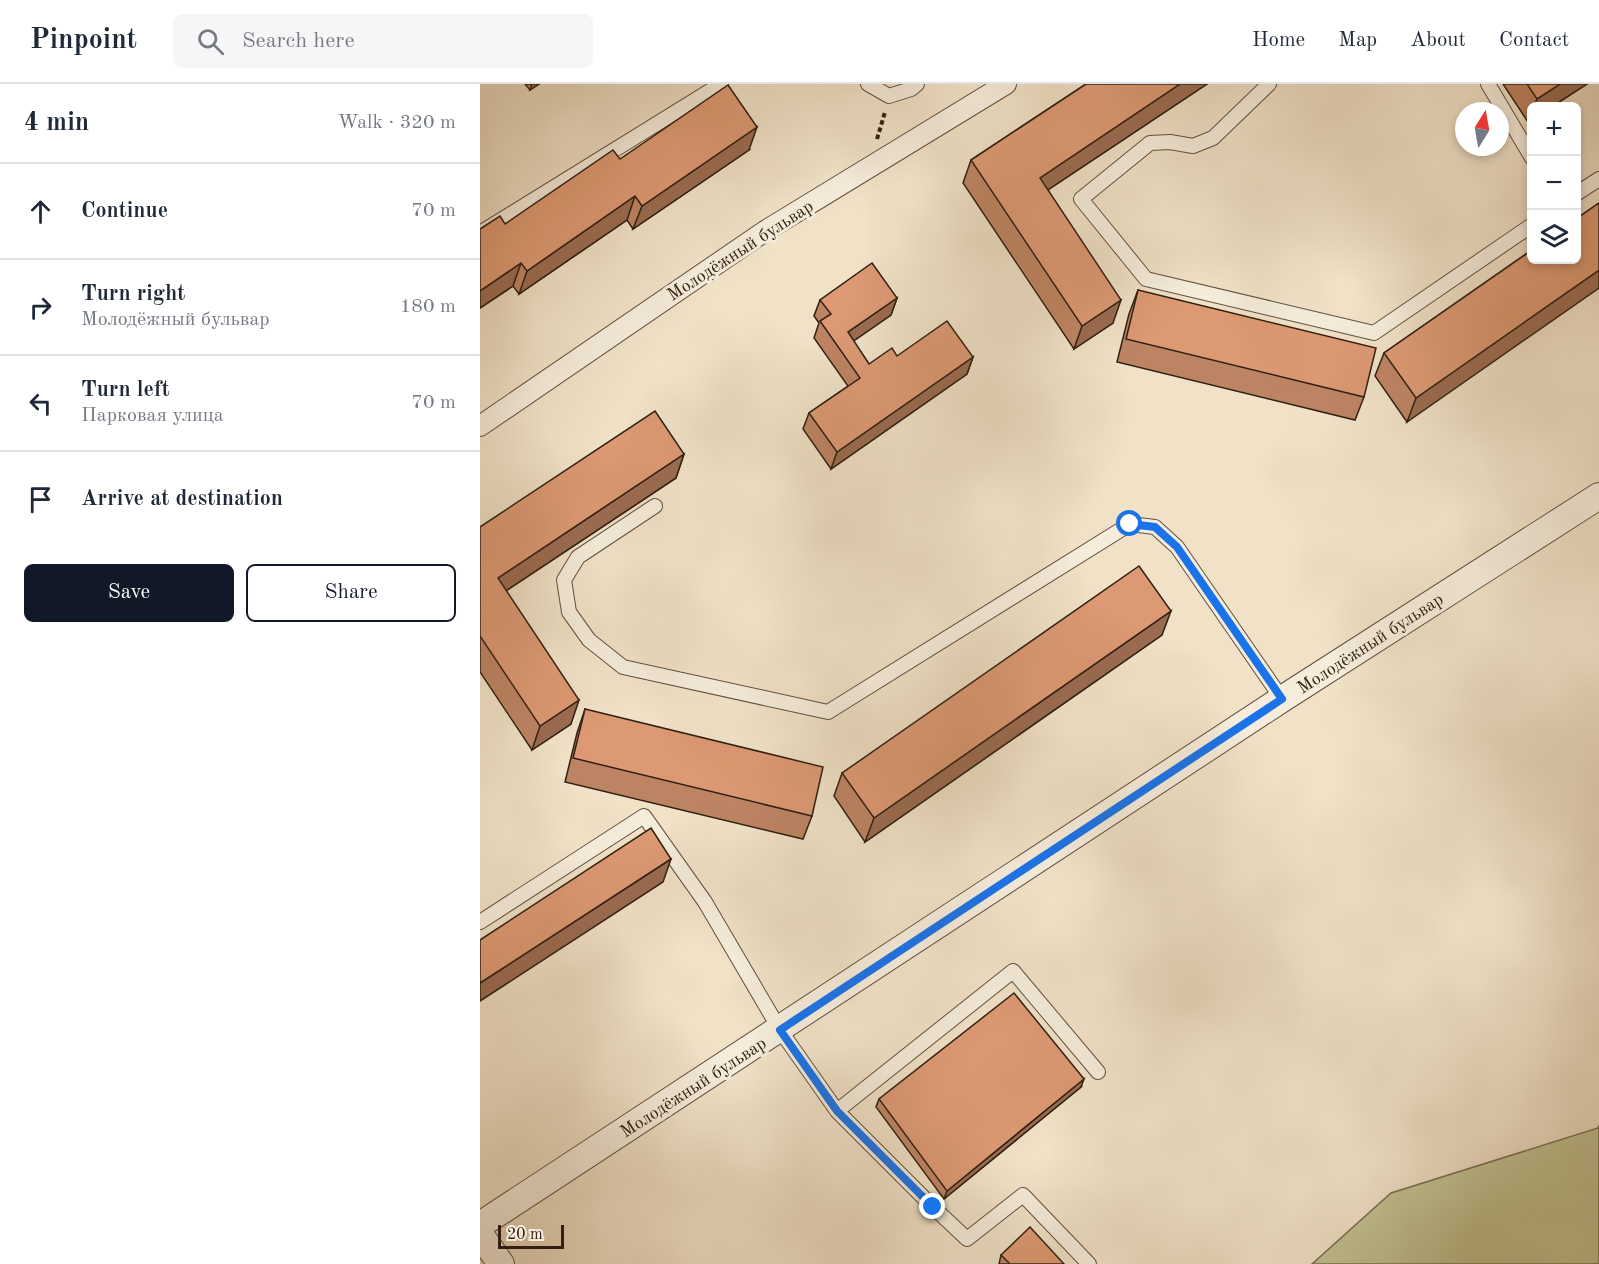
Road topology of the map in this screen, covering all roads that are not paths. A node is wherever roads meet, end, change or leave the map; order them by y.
1 (721, 84) edge
2 (868, 84) edge
3 (917, 84) edge
4 (1006, 84) edge
5 (1269, 84) edge
6 (1488, 84) edge
7 (1531, 156) edge
8 (1599, 179) edge
9 (1581, 191) edge
10 (1527, 228) edge
11 (480, 233) edge
12 (480, 426) edge
13 (1599, 496) edge
14 (655, 506) dead end
15 (1282, 699) junction
16 (480, 922) edge
17 (780, 1030) junction
18 (1098, 1072) dead end
19 (837, 1111) junction
20 (480, 1225) edge
21 (480, 1234) edge
22 (501, 1264) edge
23 (1089, 1264) edge

1 - 11 lane
2 - 3 lane
4 - 12 street, Молодёжный бульвар
5 - 10 lane
6 - 7 lane
8 - 9 lane
13 - 15 street, Молодёжный бульвар
14 - 15 lane
15 - 17 street, Молодёжный бульвар
16 - 17 lane
17 - 19 lane
17 - 20 street, Молодёжный бульвар
18 - 19 lane
19 - 23 lane
21 - 22 street

